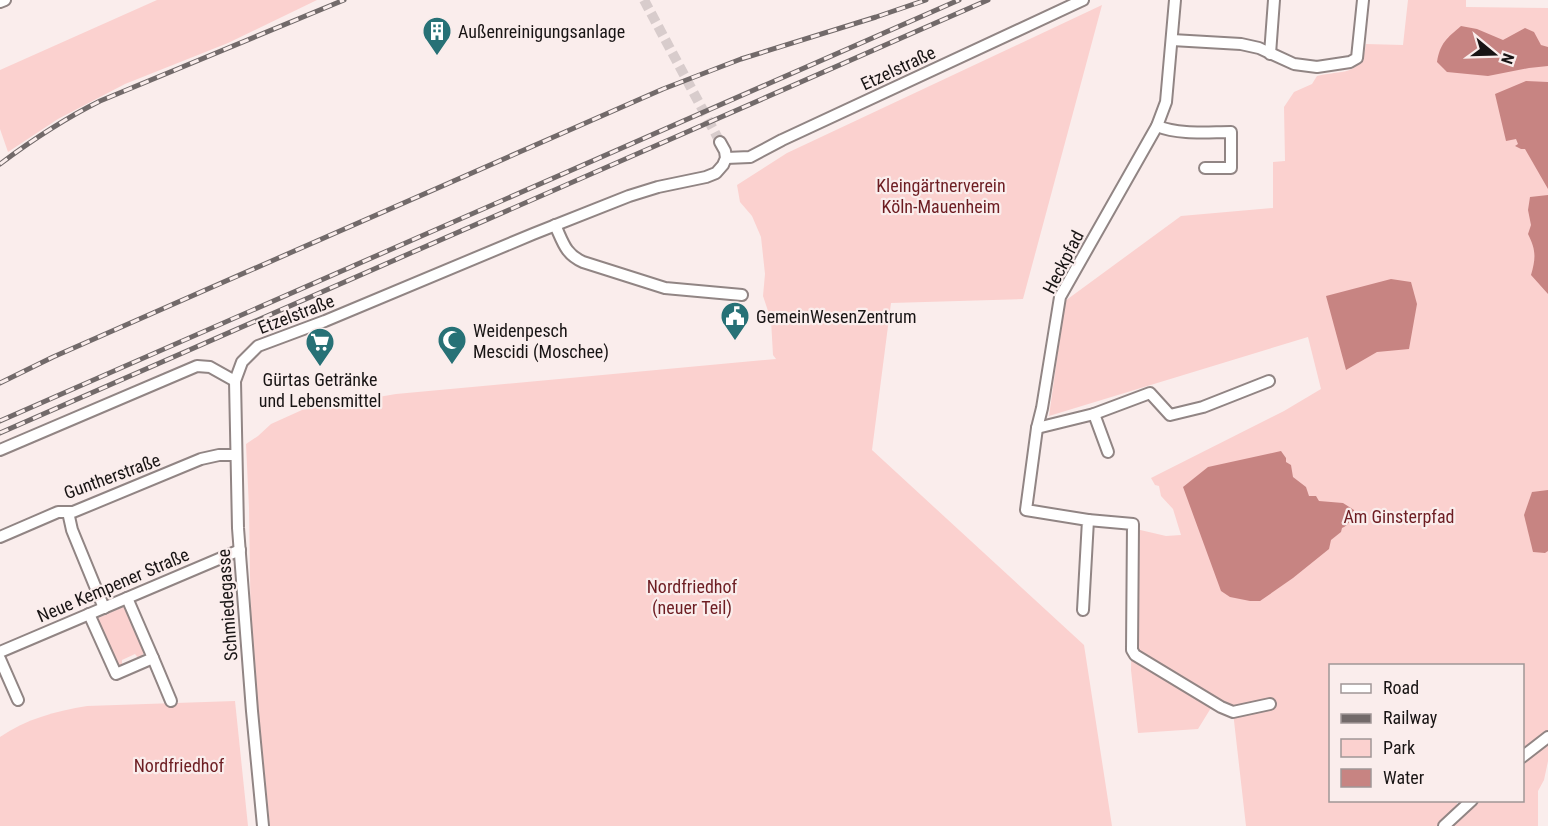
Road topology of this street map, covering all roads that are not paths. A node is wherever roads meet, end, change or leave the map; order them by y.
1 (5, 0) edge
2 (1083, 0) edge
3 (1175, 0) edge
4 (1274, 0) edge
5 (1363, 0) edge
6 (0, 2) edge
7 (1172, 40) junction
8 (1270, 54) junction
9 (1157, 126) junction
10 (720, 142) tunnel mouth
11 (726, 158) junction
12 (1205, 168) dead end
13 (555, 225) junction
14 (742, 296) dead end
15 (235, 381) junction
16 (1269, 381) dead end
17 (1094, 414) junction
18 (1037, 428) junction
19 (0, 450) edge
20 (1108, 452) dead end
21 (236, 455) junction
22 (68, 512) junction
23 (1088, 520) junction
24 (0, 537) edge
25 (240, 550) junction
26 (127, 598) junction
27 (104, 608) junction
28 (1083, 610) dead end
29 (89, 614) junction
30 (0, 652) edge
31 (153, 658) junction
32 (0, 659) edge
33 (18, 700) dead end
34 (171, 702) dead end
35 (1270, 704) dead end
36 (1548, 737) edge
37 (1524, 755) edge
38 (1471, 802) edge
39 (263, 826) edge
40 (1444, 826) edge

1 - 6 street
2 - 11 street, Etzelstraße
3 - 7 street, Heckpfad
4 - 8 street
5 - 8 street
7 - 8 street
7 - 9 street, Heckpfad
9 - 12 street
9 - 18 street, Heckpfad
10 - 11 street
11 - 13 street, Etzelstraße
13 - 14 street
13 - 15 street, Etzelstraße
15 - 19 street
15 - 21 street, Schmiedegasse
16 - 17 street
17 - 18 street
17 - 20 street
18 - 23 street, Heckpfad
21 - 22 street, Guntherstraße
21 - 25 street, Schmiedegasse
22 - 24 street, Guntherstraße
22 - 27 street
23 - 28 street
23 - 35 street, Heckpfad
25 - 26 street, Neue Kempener Straße
25 - 39 street, Schmiedegasse
26 - 27 street, Neue Kempener Straße
26 - 31 street
27 - 29 street, Neue Kempener Straße
29 - 30 street, Neue Kempener Straße
29 - 31 street
31 - 34 street
32 - 33 street
36 - 37 street
38 - 40 street

